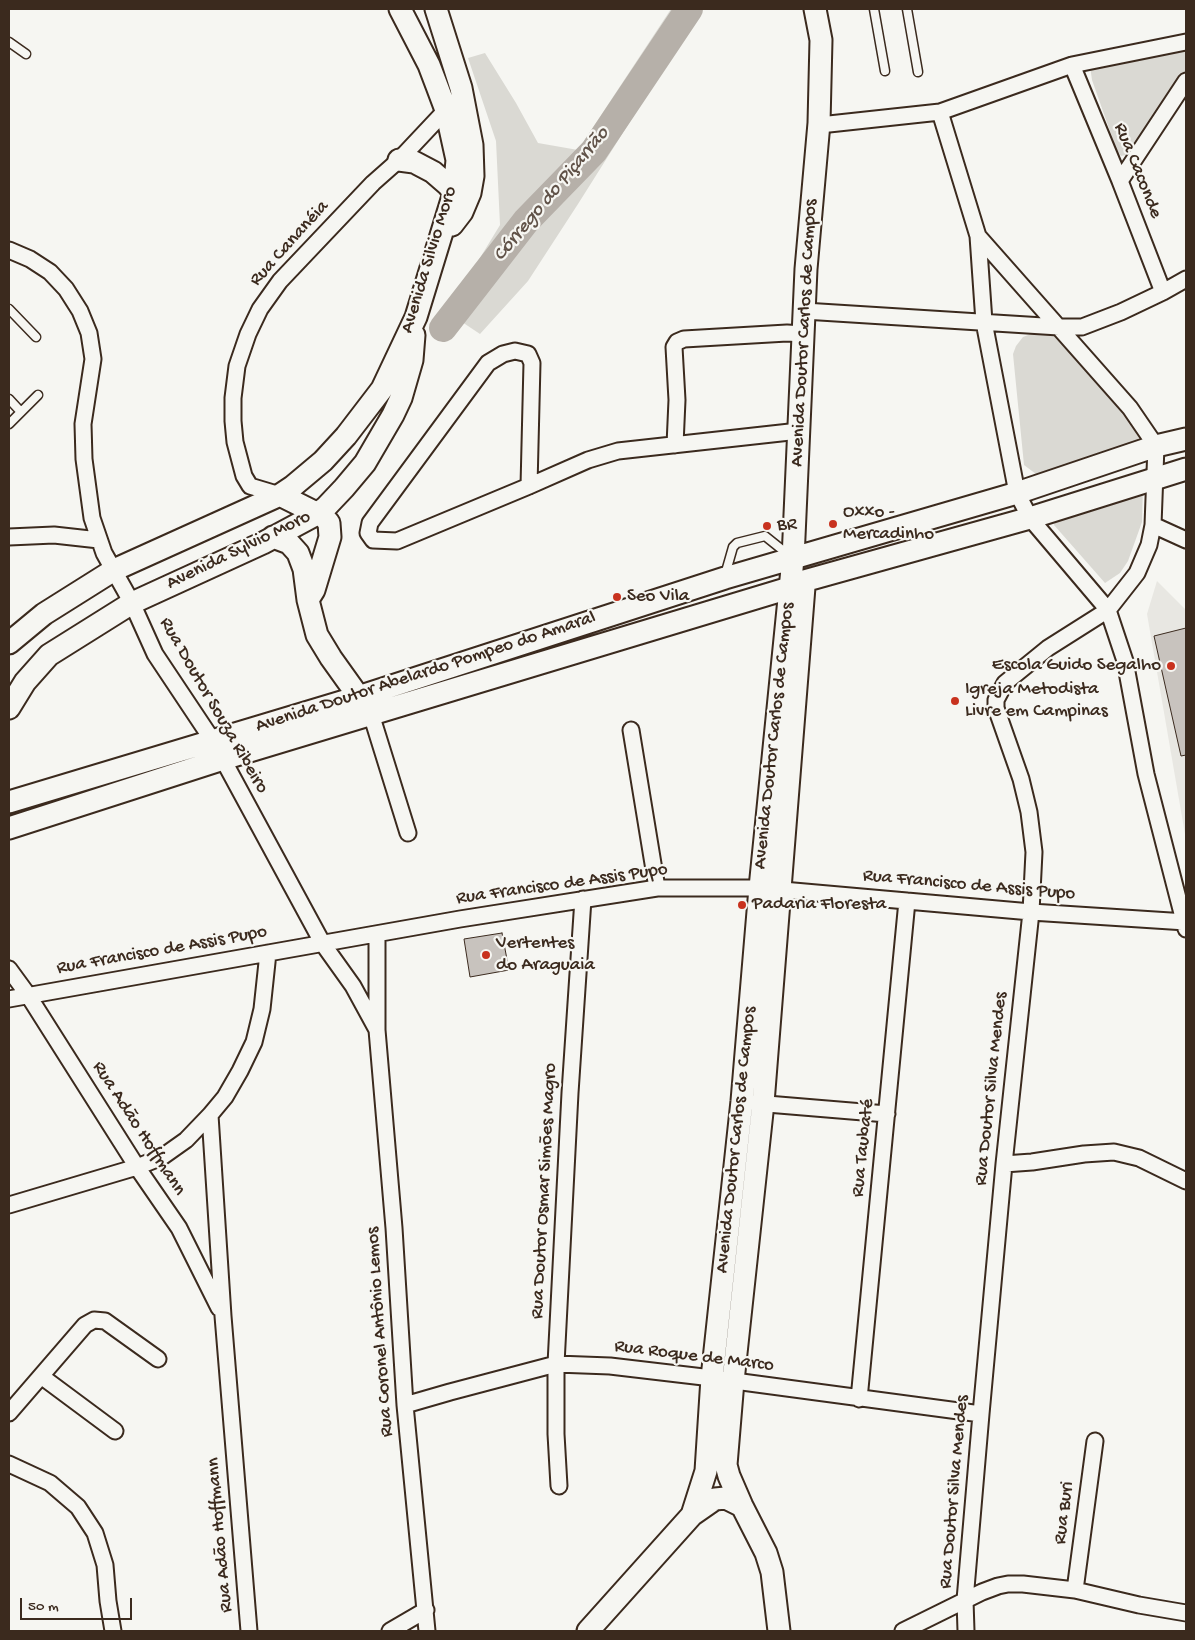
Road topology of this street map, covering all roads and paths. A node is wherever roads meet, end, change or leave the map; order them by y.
1 (400, 9) edge
2 (436, 9) edge
3 (815, 9) edge
4 (824, 9) edge
5 (874, 9) edge
6 (907, 9) edge
7 (9, 42) edge
8 (1186, 42) edge
9 (26, 54) dead end
10 (1072, 65) junction
11 (885, 72) dead end
12 (918, 72) dead end
13 (1186, 81) edge
14 (455, 106) junction
15 (940, 112) junction
16 (824, 123) junction
17 (399, 160) junction
18 (1120, 181) junction
19 (454, 193) junction
20 (442, 236) junction
21 (978, 236) junction
22 (9, 250) edge
23 (1186, 279) edge
24 (1163, 292) junction
25 (9, 309) edge
26 (809, 312) junction
27 (416, 317) junction
28 (984, 322) junction
29 (1059, 327) junction
30 (803, 334) junction
31 (36, 337) dead end
32 (38, 395) dead end
33 (9, 399) edge
34 (21, 412) junction
35 (9, 424) edge
36 (799, 432) junction
37 (1186, 439) edge
38 (675, 445) junction
39 (1156, 446) junction
40 (1186, 469) edge
41 (1154, 479) junction
42 (530, 486) junction
43 (1017, 493) junction
44 (280, 495) junction
45 (316, 514) junction
46 (1030, 518) junction
47 (1153, 525) junction
48 (9, 537) edge
49 (273, 537) junction
50 (99, 540) junction
51 (1186, 540) edge
52 (800, 557) junction
53 (114, 570) junction
54 (725, 578) junction
55 (797, 585) junction
56 (308, 600) junction
57 (132, 603) junction
58 (1108, 610) junction
59 (601, 617) junction
60 (607, 642) junction
61 (9, 643) edge
62 (358, 697) junction
63 (9, 708) edge
64 (371, 714) junction
65 (630, 730) dead end
66 (218, 750) junction
67 (9, 802) edge
68 (9, 828) edge
69 (408, 833) dead end
70 (657, 888) junction
71 (770, 890) junction
72 (583, 899) junction
73 (907, 901) junction
74 (1031, 912) junction
75 (1186, 924) edge
76 (376, 934) junction
77 (323, 944) junction
78 (268, 953) junction
79 (9, 969) edge
80 (28, 995) junction
81 (9, 1000) edge
82 (377, 1030) junction
83 (753, 1102) junction
84 (888, 1114) junction
85 (210, 1115) junction
86 (1004, 1164) junction
87 (137, 1167) junction
88 (1186, 1181) edge
89 (9, 1205) edge
90 (223, 1316) junction
91 (158, 1359) dead end
92 (556, 1364) junction
93 (41, 1376) junction
94 (723, 1379) junction
95 (859, 1399) junction
96 (405, 1405) junction
97 (9, 1413) edge
98 (981, 1414) junction
99 (115, 1431) dead end
100 (1094, 1441) dead end
101 (9, 1464) edge
102 (559, 1486) dead end
103 (742, 1506) junction
104 (692, 1515) junction
105 (1075, 1590) junction
106 (965, 1600) junction
107 (426, 1610) junction
108 (1186, 1613) edge
109 (113, 1631) edge
110 (250, 1631) edge
111 (390, 1631) edge
112 (427, 1631) edge
113 (588, 1631) edge
114 (779, 1631) edge
115 (904, 1631) edge
116 (966, 1631) edge

1 - 14 main road, Avenida Silvio Moro
2 - 14 main road
3 - 16 main road, Avenida Doutor Carlos de Campos
4 - 16 main road, Avenida Doutor Carlos de Campos
5 - 11 lane
6 - 12 lane
7 - 9 lane
8 - 10 street
10 - 15 street
10 - 18 street, Rua Caconde
13 - 18 street
14 - 17 street, Rua Cananéia
14 - 19 main road, Avenida Silvio Moro
14 - 20 main road
15 - 16 street
15 - 21 street
16 - 26 main road, Avenida Doutor Carlos de Campos
17 - 19 main road
17 - 44 street, Rua Cananéia
18 - 24 street, Rua Caconde
19 - 20 main road, Avenida Silvio Moro
20 - 27 main road, Avenida Silvio Moro
21 - 28 street
21 - 29 street
22 - 50 street, Rua Doutor Souza Ribeiro
23 - 24 street
24 - 29 street
25 - 31 lane
26 - 28 street
26 - 30 main road, Avenida Doutor Carlos de Campos
26 - 52 main road, Avenida Doutor Carlos de Campos
27 - 44 main road, Avenida Silvio Moro
27 - 45 main road, Avenida Sylvio Moro
28 - 29 street
28 - 43 street
29 - 39 street
30 - 36 main road, Avenida Doutor Carlos de Campos
30 - 38 street
32 - 34 lane
33 - 34 lane
34 - 35 lane
36 - 38 street
36 - 52 main road, Avenida Doutor Carlos de Campos
37 - 39 main road, Avenida Doutor Abelardo Pompeo do Amaral
38 - 42 street
39 - 41 street, Rua Doutor Silva Mendes
39 - 43 main road, Avenida Doutor Abelardo Pompeo do Amaral
40 - 41 main road, Avenida Doutor Abelardo Pompeo do Amaral
41 - 46 main road, Avenida Doutor Abelardo Pompeo do Amaral
41 - 47 street, Rua Doutor Silva Mendes
42 - 42 street
43 - 46 street
43 - 52 main road, Avenida Doutor Abelardo Pompeo do Amaral
44 - 45 main road
44 - 53 main road, Avenida Silvio Moro
45 - 49 main road, Avenida Sylvio Moro
45 - 56 main road
46 - 55 main road, Avenida Doutor Abelardo Pompeo do Amaral
46 - 58 street
47 - 51 street
47 - 58 street, Rua Doutor Silva Mendes
48 - 50 street
49 - 56 main road
49 - 57 main road, Avenida Sylvio Moro
50 - 53 street, Rua Doutor Souza Ribeiro
52 - 54 main road, Avenida Doutor Abelardo Pompeo do Amaral
52 - 54 lane
52 - 55 main road, Avenida Doutor Carlos de Campos
53 - 57 street, Rua Doutor Souza Ribeiro
53 - 61 main road, Avenida Silvio Moro
54 - 59 main road, Avenida Doutor Abelardo Pompeo do Amaral
55 - 60 main road, Avenida Doutor Abelardo Pompeo do Amaral
55 - 71 main road, Avenida Doutor Carlos de Campos
56 - 62 main road
57 - 63 main road, Avenida Sylvio Moro
57 - 66 street, Rua Doutor Souza Ribeiro
58 - 74 street, Rua Doutor Silva Mendes
58 - 75 street
59 - 60 main road
59 - 62 main road, Avenida Doutor Abelardo Pompeo do Amaral
60 - 64 main road, Avenida Doutor Abelardo Pompeo do Amaral
62 - 64 main road
62 - 66 main road, Avenida Doutor Abelardo Pompeo do Amaral
64 - 66 main road, Avenida Doutor Abelardo Pompeo do Amaral
64 - 69 street
65 - 70 street
66 - 67 main road, Avenida Doutor Abelardo Pompeo do Amaral
66 - 68 main road, Avenida Doutor Abelardo Pompeo do Amaral
66 - 77 street, Rua Doutor Souza Ribeiro
70 - 71 street, Rua Francisco de Assis Pupo
70 - 72 street, Rua Francisco de Assis Pupo
71 - 73 street, Rua Francisco de Assis Pupo
71 - 83 main road, Avenida Doutor Carlos de Campos
72 - 76 street, Rua Francisco de Assis Pupo
72 - 92 street, Rua Doutor Osmar Simões Magro
73 - 74 street, Rua Francisco de Assis Pupo
73 - 84 street, Rua Taubaté
74 - 75 street, Rua Francisco de Assis Pupo
74 - 86 street, Rua Doutor Silva Mendes
76 - 77 street, Rua Francisco de Assis Pupo
76 - 82 street, Rua Coronel Antônio Lemos
77 - 78 street, Rua Francisco de Assis Pupo
77 - 82 street, Rua Coronel Antônio Lemos
78 - 80 street, Rua Francisco de Assis Pupo
78 - 85 street
79 - 80 street, Rua Adão Hoffmann
80 - 81 street, Rua Francisco de Assis Pupo
80 - 87 street, Rua Adão Hoffmann
82 - 96 street, Rua Coronel Antônio Lemos
83 - 84 street
83 - 94 main road, Avenida Doutor Carlos de Campos
84 - 95 street, Rua Taubaté
85 - 87 street
85 - 90 street, Rua Adão Hoffmann
86 - 88 street
86 - 98 street, Rua Doutor Silva Mendes
87 - 89 street
87 - 90 street, Rua Adão Hoffmann
90 - 110 street, Rua Adão Hoffmann
91 - 93 street
92 - 94 street, Rua Roque de Marco
92 - 96 street, Rua Roque de Marco
92 - 102 street, Rua Doutor Osmar Simões Magro
93 - 97 street
93 - 99 street
94 - 95 street, Rua Roque de Marco
94 - 103 main road, Avenida Doutor Carlos de Campos
94 - 104 main road, Avenida Doutor Carlos de Campos
95 - 98 street, Rua Roque de Marco
96 - 107 street, Rua Coronel Antônio Lemos
98 - 106 street, Rua Doutor Silva Mendes
100 - 105 street, Rua Buri
101 - 109 street
103 - 104 main road
103 - 114 main road
104 - 113 main road, Avenida Doutor Carlos de Campos
105 - 106 street
105 - 108 street
106 - 115 street
106 - 116 street, Rua Doutor Silva Mendes
107 - 111 street
107 - 112 street, Rua Coronel Antônio Lemos

